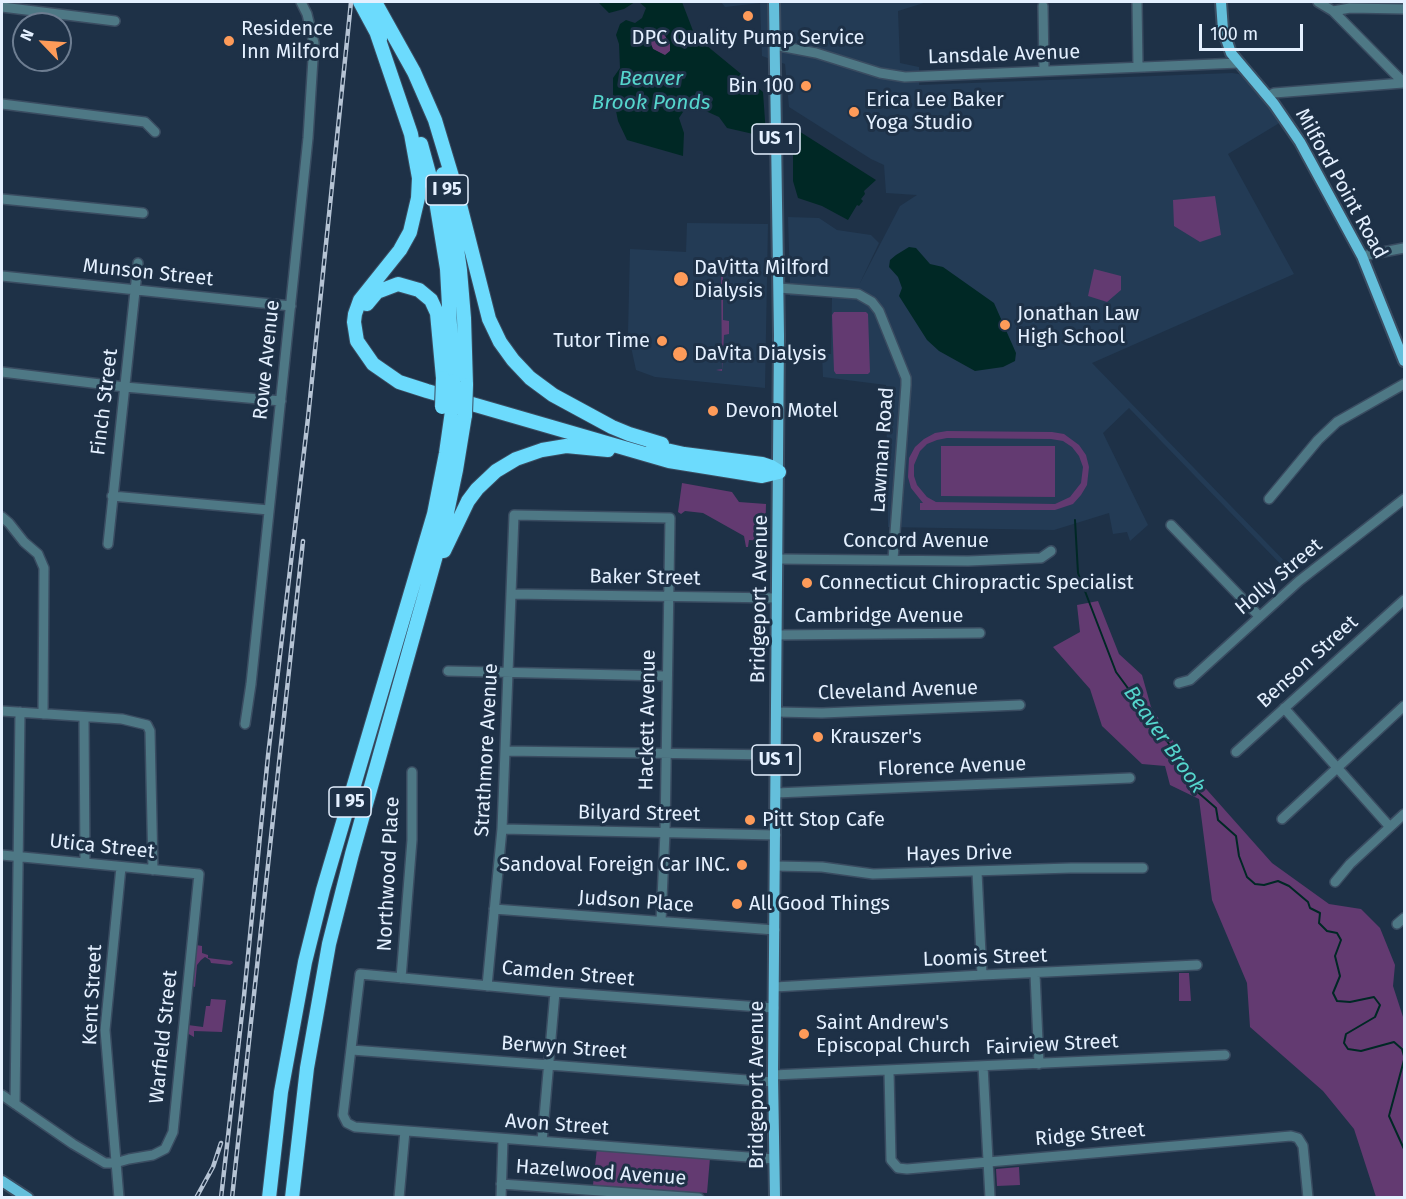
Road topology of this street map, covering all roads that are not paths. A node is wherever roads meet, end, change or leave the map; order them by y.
1 (301, 2) edge
2 (360, 2) edge
3 (774, 2) edge
4 (1137, 2) edge
5 (1221, 2) edge
6 (1318, 2) edge
7 (377, 4) edge
8 (1042, 6) dead end
9 (2, 7) edge
10 (1404, 9) edge
11 (1333, 11) junction
12 (115, 21) dead end
13 (376, 31) junction
14 (774, 45) junction
15 (1239, 63) junction
16 (1138, 67) junction
17 (1044, 71) junction
18 (1404, 83) edge
19 (1268, 96) junction
20 (2, 104) edge
21 (155, 132) dead end
22 (2, 199) edge
23 (143, 213) dead end
24 (1404, 248) edge
25 (1362, 256) junction
26 (138, 264) dead end
27 (2, 276) edge
28 (779, 288) junction
29 (136, 291) junction
30 (291, 306) junction
31 (1404, 361) edge
32 (2, 372) edge
33 (454, 381) junction
34 (1404, 384) edge
35 (125, 387) junction
36 (281, 401) junction
37 (453, 411) junction
38 (714, 456) junction
39 (669, 460) junction
40 (779, 472) junction
41 (112, 496) junction
42 (1404, 499) edge
43 (1269, 500) dead end
44 (269, 510) junction
45 (514, 515) joint
46 (2, 517) edge
47 (1171, 525) dead end
48 (108, 544) dead end
49 (1051, 551) dead end
50 (778, 559) junction
51 (893, 559) junction
52 (426, 592) junction
53 (511, 594) junction
54 (668, 596) junction
55 (777, 597) junction
56 (1404, 600) edge
57 (1259, 616) junction
58 (980, 633) dead end
59 (777, 635) junction
60 (448, 671) dead end
61 (509, 672) junction
62 (666, 676) junction
63 (1179, 683) dead end
64 (1020, 705) dead end
65 (1404, 706) edge
66 (1284, 708) junction
67 (2, 711) edge
68 (20, 712) junction
69 (777, 712) junction
70 (43, 714) junction
71 (84, 717) junction
72 (245, 724) dead end
73 (506, 751) junction
74 (1236, 752) dead end
75 (666, 755) junction
76 (776, 755) junction
77 (1336, 768) junction
78 (412, 772) dead end
79 (1130, 778) dead end
80 (776, 793) junction
81 (1404, 816) edge
82 (1282, 819) dead end
83 (1390, 828) junction
84 (502, 829) junction
85 (665, 832) junction
86 (776, 835) junction
87 (2, 855) edge
88 (19, 857) junction
89 (85, 862) junction
90 (776, 866) junction
91 (120, 867) junction
92 (1143, 868) dead end
93 (153, 870) junction
94 (976, 872) junction
95 (199, 874) joint
96 (1335, 882) dead end
97 (494, 909) junction
98 (661, 921) junction
99 (775, 930) junction
100 (1197, 965) dead end
101 (1035, 974) junction
102 (982, 975) junction
103 (401, 978) junction
104 (486, 986) junction
105 (775, 987) junction
106 (555, 992) junction
107 (774, 1008) junction
108 (352, 1050) junction
109 (1225, 1055) dead end
110 (1039, 1064) junction
111 (549, 1065) junction
112 (983, 1066) junction
113 (889, 1071) junction
114 (773, 1078) junction
115 (2, 1095) edge
116 (15, 1104) junction
117 (405, 1131) junction
118 (503, 1139) junction
119 (542, 1141) junction
120 (774, 1159) junction
121 (987, 1162) junction
122 (115, 1163) junction
123 (2, 1181) edge
124 (501, 1184) junction
125 (28, 1197) edge
126 (118, 1197) edge
127 (269, 1197) edge
128 (292, 1197) edge
129 (399, 1197) edge
130 (501, 1197) edge
131 (699, 1197) edge
132 (775, 1197) edge
133 (990, 1197) edge
134 (1308, 1197) edge

1 - 30 street, Rowe Avenue
2 - 13 highway, I 95
3 - 14 main road, Bridgeport Avenue / US 1
4 - 16 street
5 - 15 main road, Milford Point Road
6 - 11 street
7 - 33 highway, I 95
7 - 38 highway
8 - 17 street
9 - 12 street
10 - 11 street
11 - 18 street
13 - 33 highway, I 95
13 - 39 highway
14 - 17 street, Lansdale Avenue
14 - 28 main road, Bridgeport Avenue / US 1
15 - 16 street, Lansdale Avenue
15 - 19 main road, Milford Point Road
16 - 17 street, Lansdale Avenue
18 - 19 street
19 - 25 main road, Milford Point Road
20 - 21 street
22 - 23 street
24 - 25 street
25 - 31 main road, Milford Point Road
26 - 29 street, Finch Street
27 - 29 street, Munson Street
28 - 40 main road, Bridgeport Avenue / US 1
28 - 51 street, Lawman Road
29 - 30 street, Munson Street
29 - 35 street, Finch Street
30 - 36 street, Rowe Avenue
32 - 35 street
33 - 37 highway, I 95, bridge
33 - 38 highway
34 - 43 street
35 - 36 street
35 - 41 street, Finch Street
36 - 44 street, Rowe Avenue
37 - 52 highway, I 95
37 - 127 highway, I 95
38 - 40 highway
39 - 40 highway
39 - 52 highway
40 - 50 main road, Bridgeport Avenue / US 1
41 - 44 street
41 - 48 street, Finch Street
42 - 57 street, Holly Street
44 - 72 street, Rowe Avenue
45 - 53 street, Strathmore Avenue
45 - 54 street, Hackett Avenue
46 - 70 street
47 - 57 street
49 - 51 street, Concord Avenue
50 - 51 street, Concord Avenue
50 - 55 main road, Bridgeport Avenue / US 1
52 - 128 highway, I 95
53 - 54 street, Baker Street
53 - 61 street, Strathmore Avenue
54 - 55 street, Baker Street
54 - 62 street, Hackett Avenue
55 - 59 main road, Bridgeport Avenue / US 1
56 - 66 street, Benson Street
57 - 63 street, Holly Street
58 - 59 street, Cambridge Avenue
59 - 69 main road, Bridgeport Avenue / US 1
60 - 61 street
61 - 62 street
61 - 73 street, Strathmore Avenue
62 - 75 street, Hackett Avenue
64 - 69 street, Cleveland Avenue
65 - 77 street
66 - 74 street, Benson Street
66 - 77 street
67 - 68 street
68 - 70 street
68 - 88 street
69 - 76 main road, Bridgeport Avenue / US 1
70 - 71 street
71 - 89 street
71 - 93 street
73 - 75 street
73 - 84 street, Strathmore Avenue
75 - 76 street
75 - 85 street, Hackett Avenue
76 - 80 main road, Bridgeport Avenue / US 1
77 - 82 street
77 - 83 street
78 - 103 street, Northwood Place
79 - 80 street, Florence Avenue
80 - 86 main road, Bridgeport Avenue / US 1
81 - 83 street
83 - 96 street
84 - 85 street, Bilyard Street
84 - 97 street, Strathmore Avenue
85 - 86 street, Bilyard Street
85 - 98 street, Hackett Avenue
86 - 90 main road, Bridgeport Avenue / US 1
87 - 88 street, Utica Street
88 - 89 street, Utica Street
88 - 116 street
89 - 91 street, Utica Street
90 - 94 street, Hayes Drive
90 - 99 main road, Bridgeport Avenue / US 1
91 - 93 street, Utica Street
91 - 122 street, Kent Street
92 - 94 street, Hayes Drive
93 - 95 street, Utica Street
94 - 102 street
95 - 122 street, Warfield Street
97 - 98 street, Judson Place
97 - 104 street, Strathmore Avenue
98 - 99 street, Judson Place
99 - 105 main road, Bridgeport Avenue / US 1
100 - 101 street, Loomis Street
101 - 102 street, Loomis Street
101 - 110 street
102 - 105 street, Loomis Street
103 - 104 street, Camden Street
103 - 108 street, Camden Street
104 - 106 street, Camden Street
105 - 107 main road, Bridgeport Avenue / US 1
106 - 107 street, Camden Street
106 - 111 street
107 - 114 main road, Bridgeport Avenue / US 1
108 - 111 street, Berwyn Street
108 - 117 street, Avon Street
109 - 110 street, Fairview Street
110 - 112 street, Fairview Street
111 - 114 street, Berwyn Street
111 - 119 street
112 - 113 street, Fairview Street
112 - 121 street
113 - 114 street, Fairview Street
113 - 121 street, Ridge Street
114 - 120 main road, Bridgeport Avenue / US 1
115 - 116 street
116 - 122 street
117 - 118 street, Avon Street
117 - 129 street
118 - 119 street, Avon Street
118 - 124 street
119 - 120 street, Avon Street
120 - 132 main road, Bridgeport Avenue / US 1
121 - 133 street
121 - 134 street, Ridge Street
122 - 126 street, Kent Street
123 - 125 main road
124 - 130 street
124 - 131 street, Hazelwood Avenue

